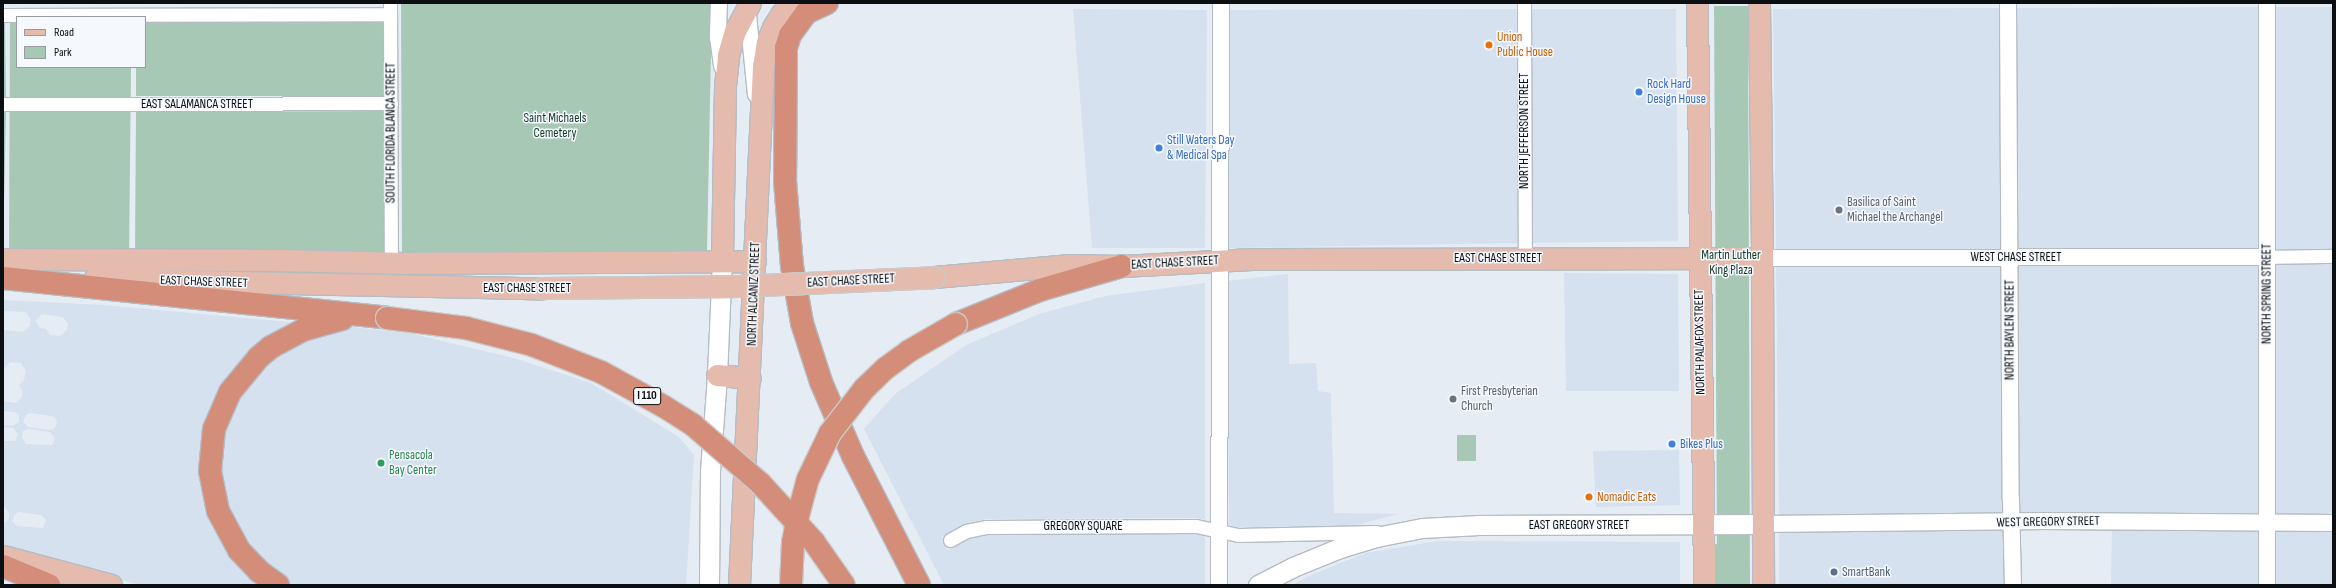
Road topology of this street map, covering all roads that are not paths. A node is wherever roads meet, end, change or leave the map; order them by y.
1 (719, 3) edge
2 (792, 3) edge
3 (827, 3) edge
4 (1220, 3) edge
5 (1524, 3) edge
6 (1697, 3) edge
7 (1759, 3) edge
8 (2008, 3) edge
9 (2267, 3) edge
10 (748, 5) edge
11 (390, 9) edge
12 (3, 15) edge
13 (725, 86) junction
14 (390, 103) junction
15 (3, 104) edge
16 (760, 120) junction
17 (2267, 256) junction
18 (2333, 256) edge
19 (2010, 257) junction
20 (1525, 258) junction
21 (1699, 258) junction
22 (1762, 258) junction
23 (3, 259) edge
24 (722, 259) junction
25 (1219, 260) junction
26 (755, 261) junction
27 (391, 263) junction
28 (1122, 266) junction
29 (3, 277) edge
30 (356, 315) junction
31 (717, 375) junction
32 (750, 378) junction
33 (2267, 522) junction
34 (2012, 523) junction
35 (2333, 523) edge
36 (1763, 524) junction
37 (1703, 525) junction
38 (1219, 531) junction
39 (1395, 532) junction
40 (950, 540) dead end
41 (3, 556) edge
42 (3, 566) edge
43 (49, 585) edge
44 (111, 585) edge
45 (278, 585) edge
46 (709, 585) edge
47 (739, 585) edge
48 (791, 585) edge
49 (844, 585) edge
50 (919, 585) edge
51 (1219, 585) edge
52 (1258, 585) edge
53 (1704, 585) edge
54 (1763, 585) edge
55 (2013, 585) edge
56 (2267, 585) edge

1 - 13 street
2 - 16 main road
3 - 50 highway
4 - 25 street
5 - 20 street, NORTH JEFFERSON STREET
6 - 21 main road, NORTH PALAFOX STREET
7 - 22 main road
8 - 19 street, NORTH BAYLEN STREET
9 - 17 street, NORTH SPRING STREET
10 - 13 main road
10 - 16 street, NORTH ALCANIZ STREET
11 - 12 street
11 - 14 street, SOUTH FLORIDA BLANCA STREET
13 - 24 main road
14 - 15 street, EAST SALAMANCA STREET
14 - 27 street, SOUTH FLORIDA BLANCA STREET
16 - 26 main road, NORTH ALCANIZ STREET
17 - 18 street, WEST CHASE STREET
17 - 19 street, WEST CHASE STREET
17 - 33 street, NORTH SPRING STREET
19 - 22 street, WEST CHASE STREET
19 - 34 street, NORTH BAYLEN STREET
20 - 21 main road, EAST CHASE STREET
20 - 25 main road, EAST CHASE STREET
21 - 22 main road, WEST CHASE STREET
21 - 37 main road, NORTH PALAFOX STREET
22 - 36 main road
23 - 27 main road, EAST CHASE STREET
24 - 26 main road, EAST CHASE STREET
24 - 27 main road, EAST CHASE STREET
24 - 31 main road
25 - 28 main road, EAST CHASE STREET
25 - 38 street
26 - 32 main road, NORTH ALCANIZ STREET
28 - 29 main road, EAST CHASE STREET, bridge
28 - 48 highway, bridge
29 - 30 highway
30 - 45 highway
30 - 49 highway, I 110, bridge
31 - 32 main road
31 - 46 main road
32 - 47 main road, NORTH ALCANIZ STREET
33 - 34 street, WEST GREGORY STREET
33 - 35 street, WEST GREGORY STREET
33 - 56 street, NORTH SPRING STREET
34 - 36 street, WEST GREGORY STREET
34 - 55 street, NORTH BAYLEN STREET
36 - 37 main road, EAST GREGORY STREET
36 - 54 main road
37 - 39 main road, EAST GREGORY STREET
37 - 53 main road, NORTH PALAFOX STREET
38 - 39 street, EAST GREGORY STREET
38 - 40 street, GREGORY SQUARE
38 - 51 street
39 - 52 main road, EAST GREGORY STREET
41 - 44 main road
42 - 43 highway

